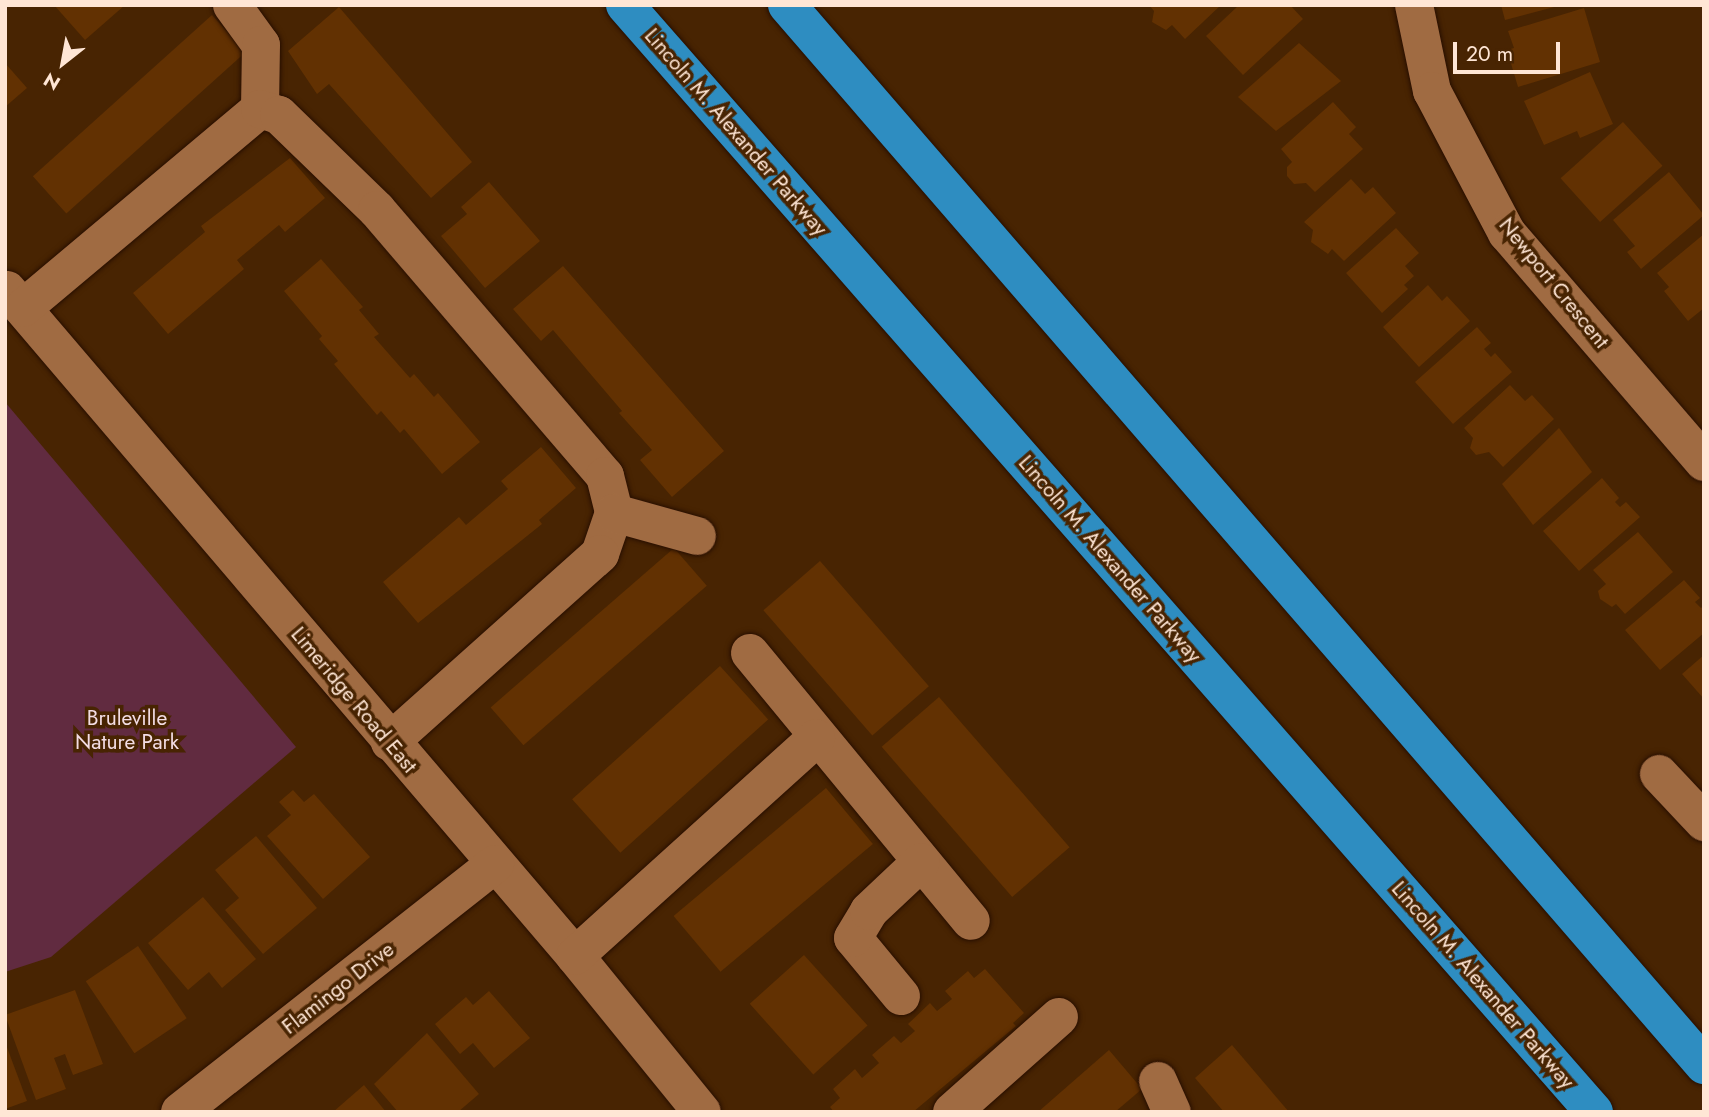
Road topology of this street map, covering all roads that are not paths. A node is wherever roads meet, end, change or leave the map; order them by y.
1 (233, 5) edge
2 (625, 5) edge
3 (787, 5) edge
4 (1413, 5) edge
5 (260, 109) junction
6 (14, 299) edge
7 (1704, 462) edge
8 (614, 513) junction
9 (697, 536) dead end
10 (751, 653) dead end
11 (816, 738) junction
12 (390, 742) junction
13 (1659, 774) dead end
14 (1704, 822) edge
15 (921, 862) junction
16 (495, 864) junction
17 (971, 921) dead end
18 (575, 956) junction
19 (901, 996) dead end
20 (1059, 1017) dead end
21 (1704, 1065) edge
22 (180, 1112) edge
23 (702, 1112) edge
24 (952, 1112) edge
25 (1594, 1112) edge

1 - 5 street
2 - 25 highway, Lincoln M. Alexander Parkway
3 - 21 highway
4 - 7 street, Newport Crescent
5 - 6 street
5 - 8 street
6 - 12 street, Limeridge Road East
8 - 9 street
8 - 12 street
10 - 11 street
11 - 15 street
11 - 18 street
12 - 16 street, Limeridge Road East
13 - 14 street
15 - 17 street
15 - 19 street
16 - 18 street, Limeridge Road East
16 - 22 street, Flamingo Drive
18 - 23 street, Limeridge Road East
20 - 24 street

